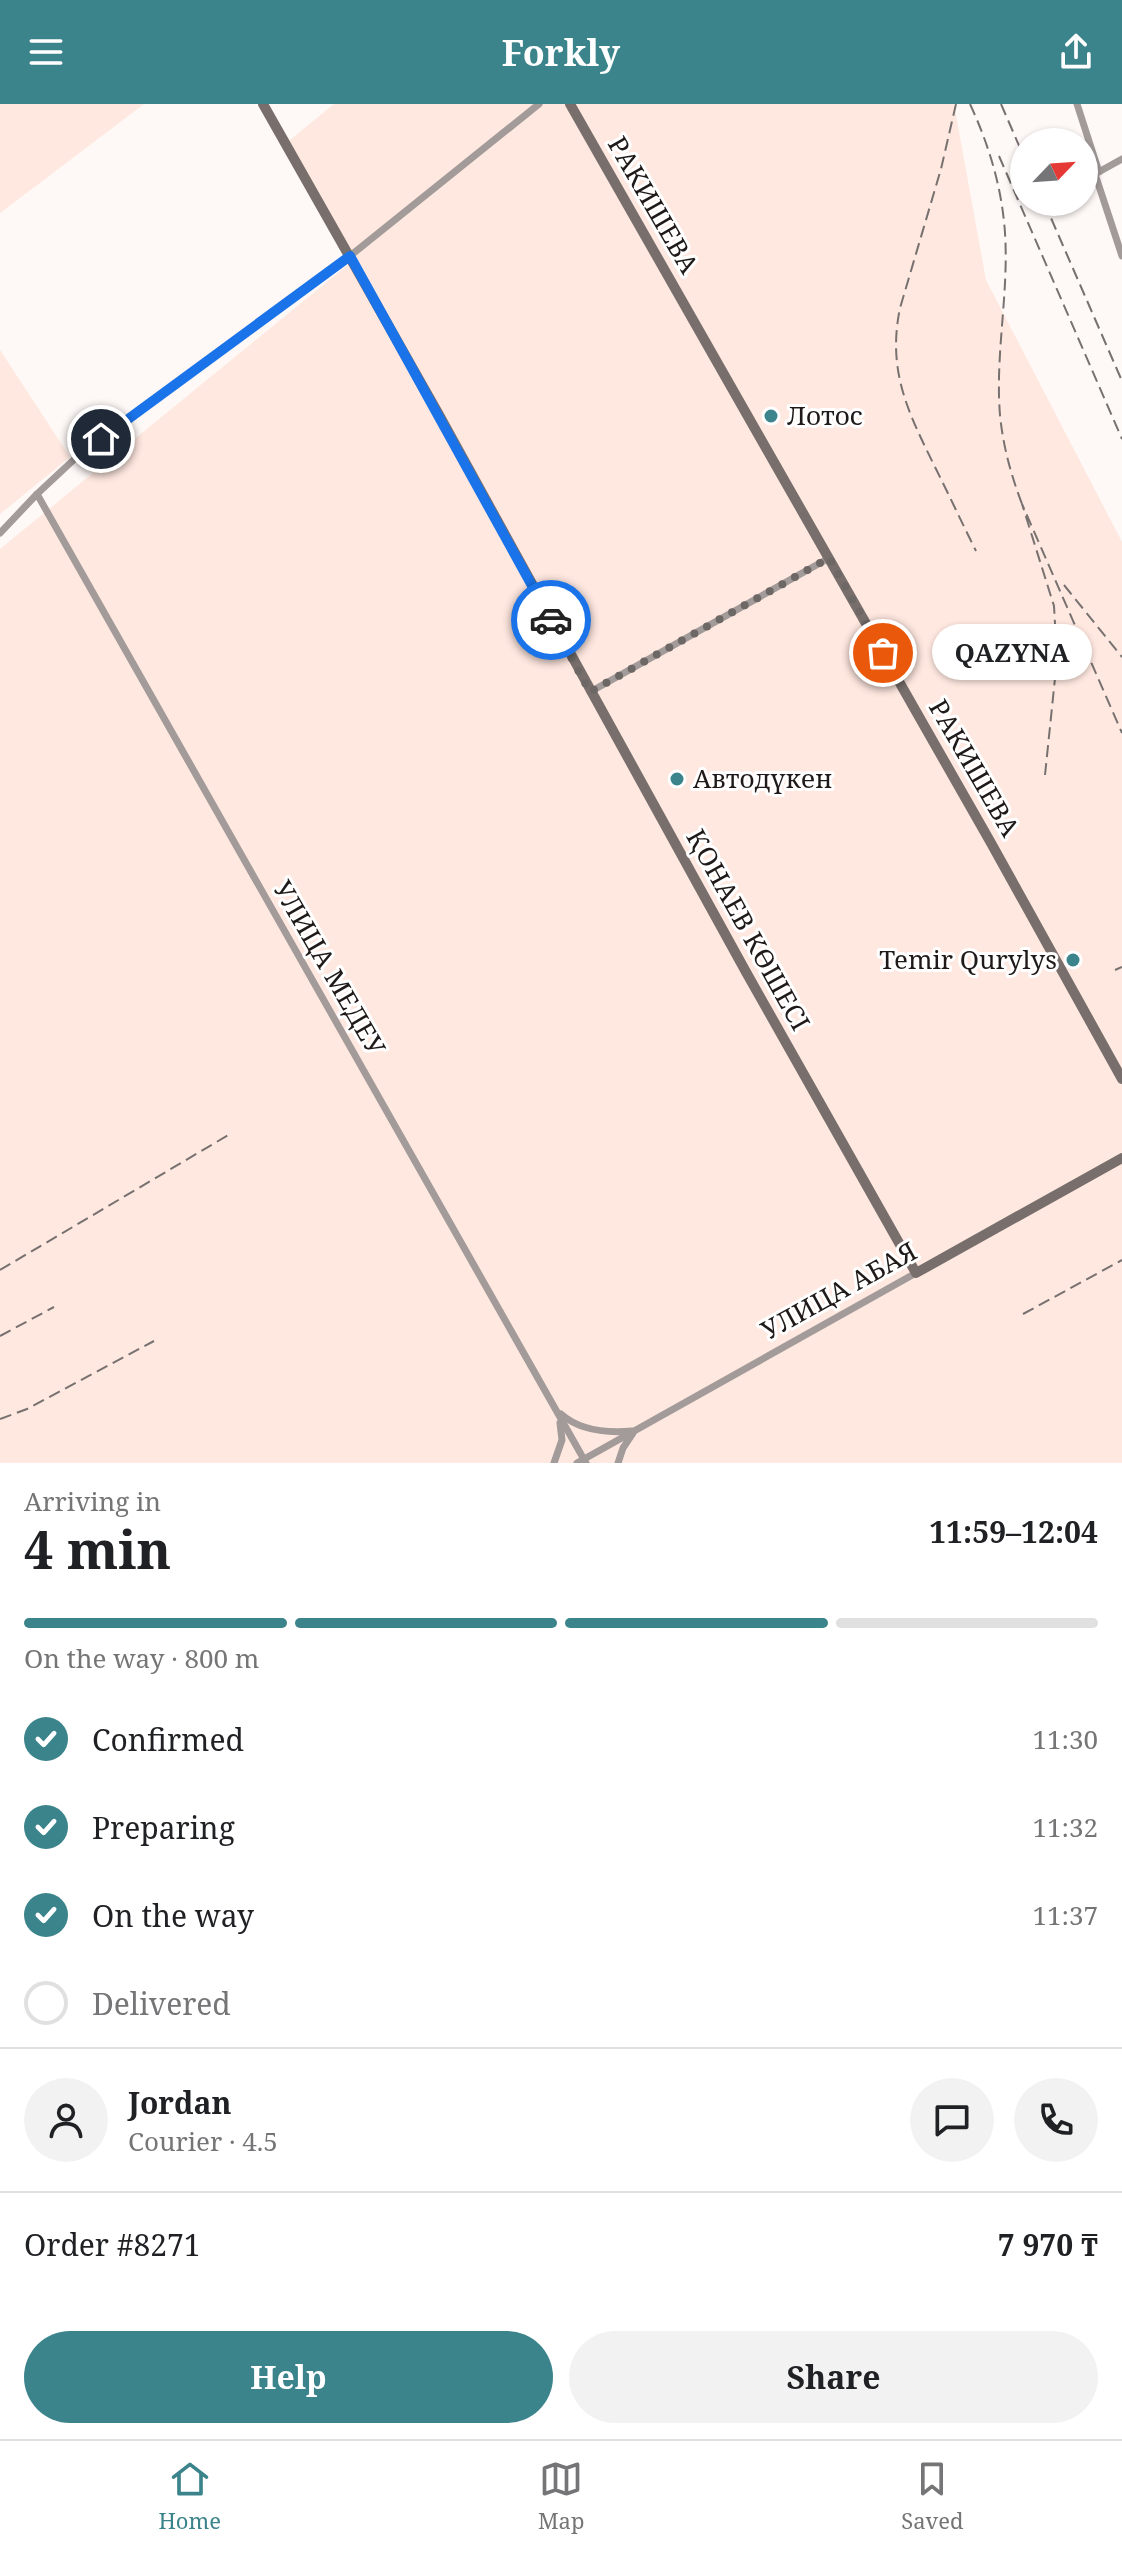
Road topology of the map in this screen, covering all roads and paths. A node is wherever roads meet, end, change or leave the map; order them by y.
1 (263, 104) edge
2 (539, 104) edge
3 (570, 104) edge
4 (1077, 104) edge
5 (1084, 128) edge
6 (1122, 159) edge
7 (1098, 172) edge
8 (1098, 176) edge
9 (1121, 253) edge
10 (350, 256) junction
11 (37, 494) junction
12 (0, 533) edge
13 (829, 558) junction
14 (590, 692) junction
15 (1122, 1079) edge
16 (1122, 1158) edge
17 (916, 1273) junction
18 (556, 1410) junction
19 (634, 1431) junction
20 (582, 1462) edge
21 (554, 1463) edge
22 (618, 1463) edge

1 - 10 street, ҚОНАЕВ КӨШЕСІ
2 - 10 street
3 - 13 street, РАКИШЕВА
4 - 5 street
6 - 7 street
8 - 9 street
10 - 11 street
10 - 14 street, ҚОНАЕВ КӨШЕСІ
11 - 12 street
11 - 18 street, УЛИЦА МЕДЕУ
13 - 14 street
13 - 15 street, РАКИШЕВА
14 - 17 street, ҚОНАЕВ КӨШЕСІ
16 - 17 street, УЛИЦА АБАЯ
17 - 19 street, УЛИЦА АБАЯ
18 - 19 street
18 - 20 street, УЛИЦА МЕДЕУ
18 - 21 street
19 - 20 street, УЛИЦА АБАЯ
19 - 22 street

